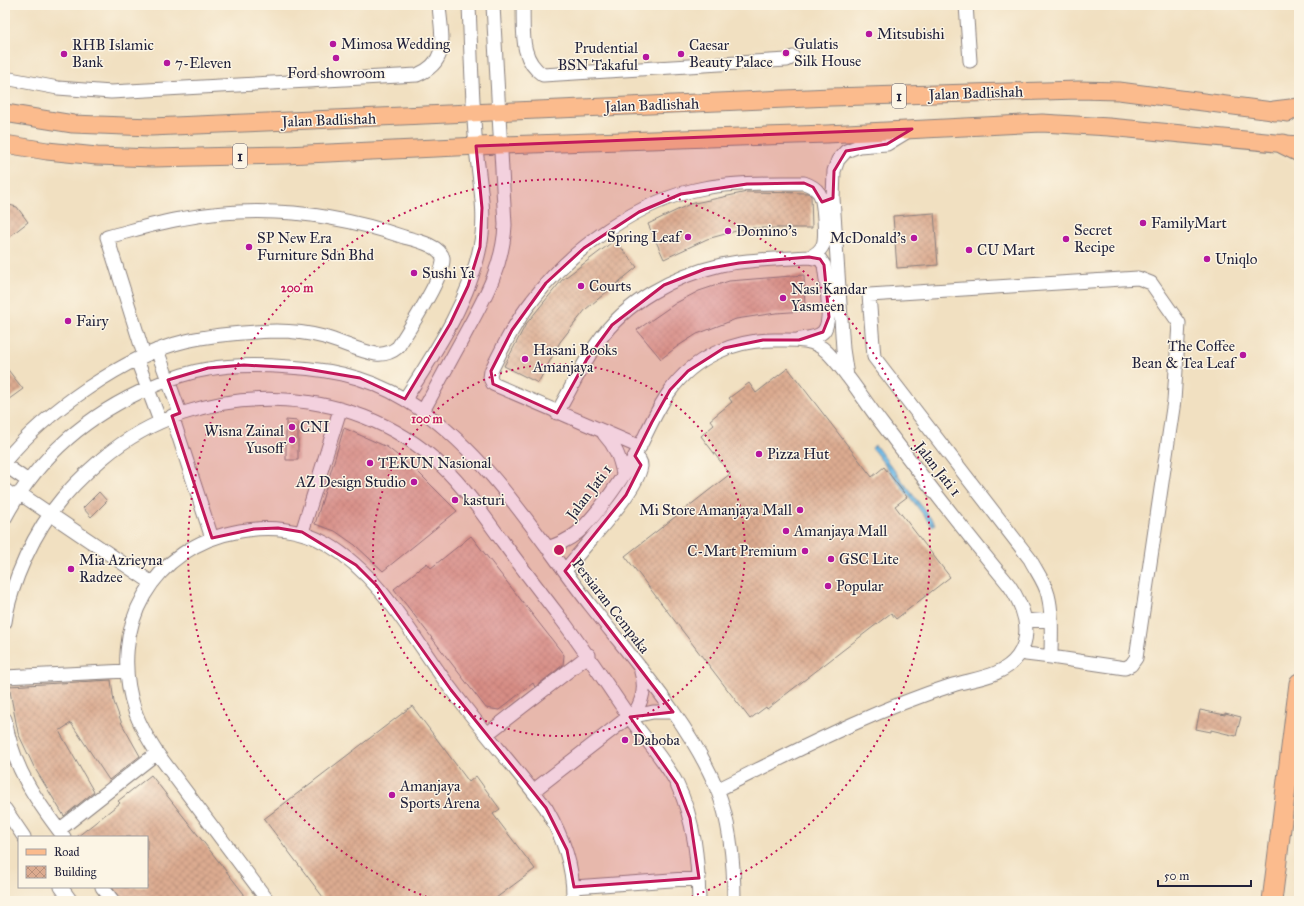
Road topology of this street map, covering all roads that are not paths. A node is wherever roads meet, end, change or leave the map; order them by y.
1 (439, 5) edge
2 (470, 5) edge
3 (493, 5) edge
4 (523, 5) edge
5 (966, 5) edge
6 (793, 57) dead end
7 (970, 62) dead end
8 (5, 78) edge
9 (1299, 108) edge
10 (1274, 111) junction
11 (498, 112) junction
12 (5, 113) edge
13 (474, 113) junction
14 (1299, 115) edge
15 (912, 129) junction
16 (5, 144) edge
17 (500, 145) junction
18 (476, 146) junction
19 (1294, 147) edge
20 (828, 200) junction
21 (809, 256) junction
22 (799, 340) junction
23 (157, 350) junction
24 (140, 358) junction
25 (847, 378) junction
26 (168, 380) junction
27 (147, 388) junction
28 (406, 399) junction
29 (340, 410) junction
30 (423, 411) junction
31 (558, 413) junction
32 (170, 417) junction
33 (601, 431) junction
34 (637, 451) junction
35 (5, 461) edge
36 (5, 465) edge
37 (623, 474) junction
38 (28, 481) junction
39 (5, 490) edge
40 (18, 495) junction
41 (49, 514) junction
42 (5, 518) edge
43 (302, 532) junction
44 (212, 538) junction
45 (547, 548) junction
46 (564, 571) junction
47 (152, 582) junction
48 (1051, 619) junction
49 (5, 622) edge
50 (1025, 622) junction
51 (1021, 651) junction
52 (589, 655) junction
53 (1051, 657) junction
54 (640, 668) junction
55 (127, 671) junction
56 (5, 677) edge
57 (1299, 683) edge
58 (673, 712) junction
59 (1297, 713) edge
60 (630, 717) junction
61 (5, 719) edge
62 (487, 734) junction
63 (156, 753) junction
64 (717, 790) junction
65 (533, 791) junction
66 (5, 809) edge
67 (61, 833) edge
68 (23, 836) edge
69 (699, 878) junction
70 (574, 887) junction
71 (62, 888) edge
72 (103, 888) edge
73 (267, 900) edge
74 (71, 901) edge
75 (113, 901) edge
76 (573, 901) edge
77 (699, 901) edge
78 (734, 901) edge
79 (1272, 901) edge

1 - 8 street
2 - 13 street
3 - 11 street
4 - 6 street
5 - 7 street
9 - 10 highway
10 - 11 main road, Jalan Badlishah / 1
10 - 14 main road, Jalan Badlishah / 1
11 - 13 main road, Jalan Badlishah / 1
11 - 17 street
12 - 13 main road, Jalan Badlishah / 1
13 - 18 street
15 - 17 main road, 1
15 - 19 main road, 1
15 - 20 street
16 - 18 main road, 1
17 - 18 main road, 1
17 - 30 street
18 - 28 street
20 - 21 street
20 - 25 street
20 - 31 street
21 - 22 street
21 - 31 street
22 - 25 street, Jalan Jati 1
22 - 34 street, Jalan Jati 1
23 - 24 street
23 - 24 street
23 - 26 street
24 - 27 street
24 - 35 street
25 - 50 street, Jalan Jati 1
26 - 27 street, Persiaran Cempaka
26 - 28 street, Persiaran Cempaka
26 - 32 street
27 - 32 street
27 - 38 street, Persiaran Cempaka
28 - 30 street, Persiaran Cempaka
29 - 32 street
29 - 43 street
29 - 52 street
30 - 45 street, Persiaran Cempaka
31 - 33 street
32 - 41 street
32 - 44 street
33 - 34 street
33 - 37 street
34 - 37 street, Jalan Jati 1
34 - 46 street
36 - 38 street
37 - 45 street, Jalan Jati 1
38 - 40 street, Persiaran Cempaka
39 - 40 street
40 - 41 street
40 - 42 street, Persiaran Cempaka
41 - 47 street
41 - 49 street
43 - 44 street
43 - 62 street
44 - 47 street
45 - 46 street, Persiaran Cempaka
46 - 54 street, Persiaran Cempaka
47 - 55 street
48 - 50 street
48 - 53 street
48 - 53 street
50 - 51 street, Jalan Jati 1
51 - 53 street
51 - 64 street
52 - 60 street
52 - 62 street
54 - 58 street, Persiaran Cempaka
54 - 60 street
55 - 56 street
55 - 63 street
57 - 59 highway
58 - 60 street
58 - 64 street, Persiaran Cempaka
59 - 79 highway
60 - 65 street
60 - 69 street
61 - 67 street
62 - 65 street
63 - 67 street
63 - 73 street
64 - 78 street, Persiaran Cempaka
65 - 70 street
66 - 68 street
69 - 70 street
69 - 77 street
70 - 76 street
71 - 74 street
72 - 75 street

